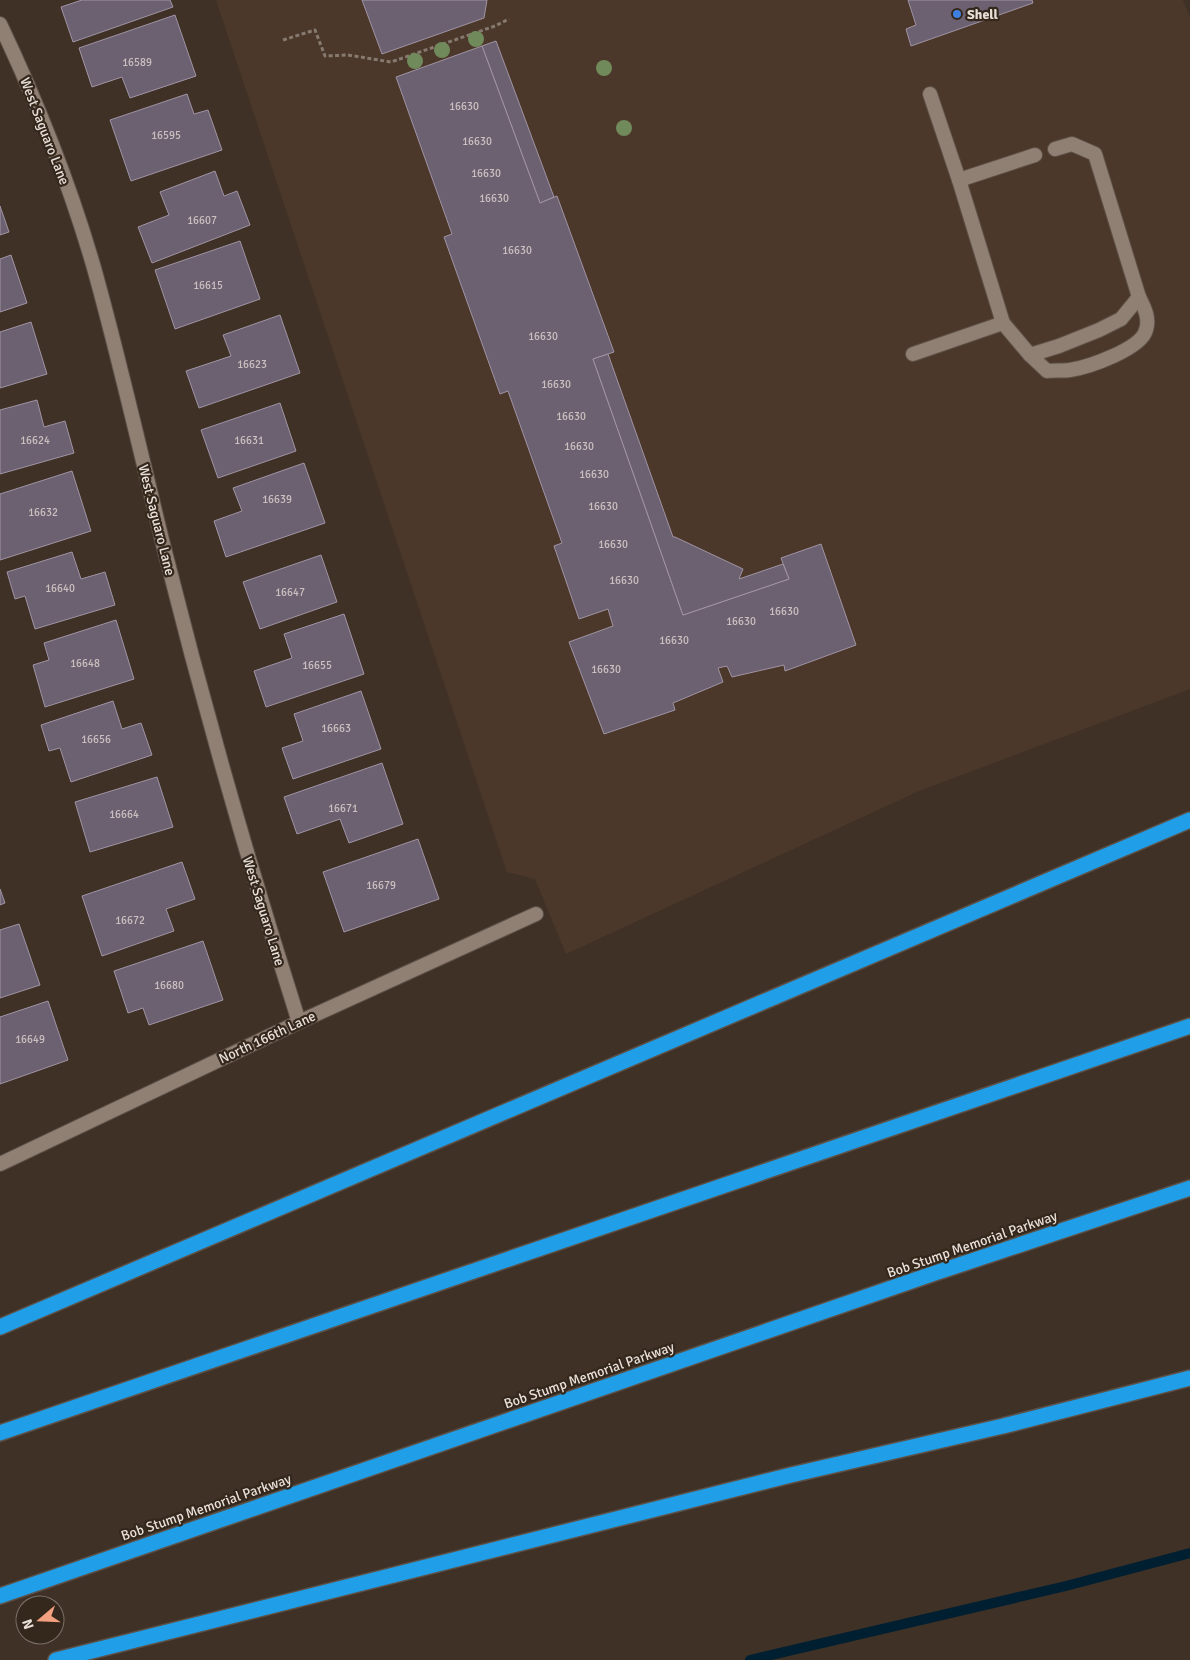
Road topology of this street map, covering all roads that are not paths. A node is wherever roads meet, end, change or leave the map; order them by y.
1 (0, 24) edge
2 (930, 94) dead end
3 (1055, 149) dead end
4 (1035, 155) dead end
5 (959, 180) junction
6 (1139, 297) junction
7 (1003, 322) junction
8 (912, 354) dead end
9 (1030, 355) junction
10 (1190, 820) edge
11 (536, 914) dead end
12 (299, 1022) junction
13 (1190, 1026) edge
14 (0, 1164) edge
15 (1190, 1188) edge
16 (0, 1327) edge
17 (1190, 1378) edge
18 (0, 1433) edge
19 (0, 1596) edge
20 (56, 1660) edge

1 - 12 street, West Saguaro Lane
2 - 5 street
3 - 6 street
4 - 5 street
5 - 7 street
6 - 9 street
6 - 9 street
7 - 8 street
7 - 9 street
10 - 16 highway
11 - 12 street, North 166th Lane
12 - 14 street, North 166th Lane
13 - 18 highway
15 - 19 highway, Bob Stump Memorial Parkway
17 - 20 highway

